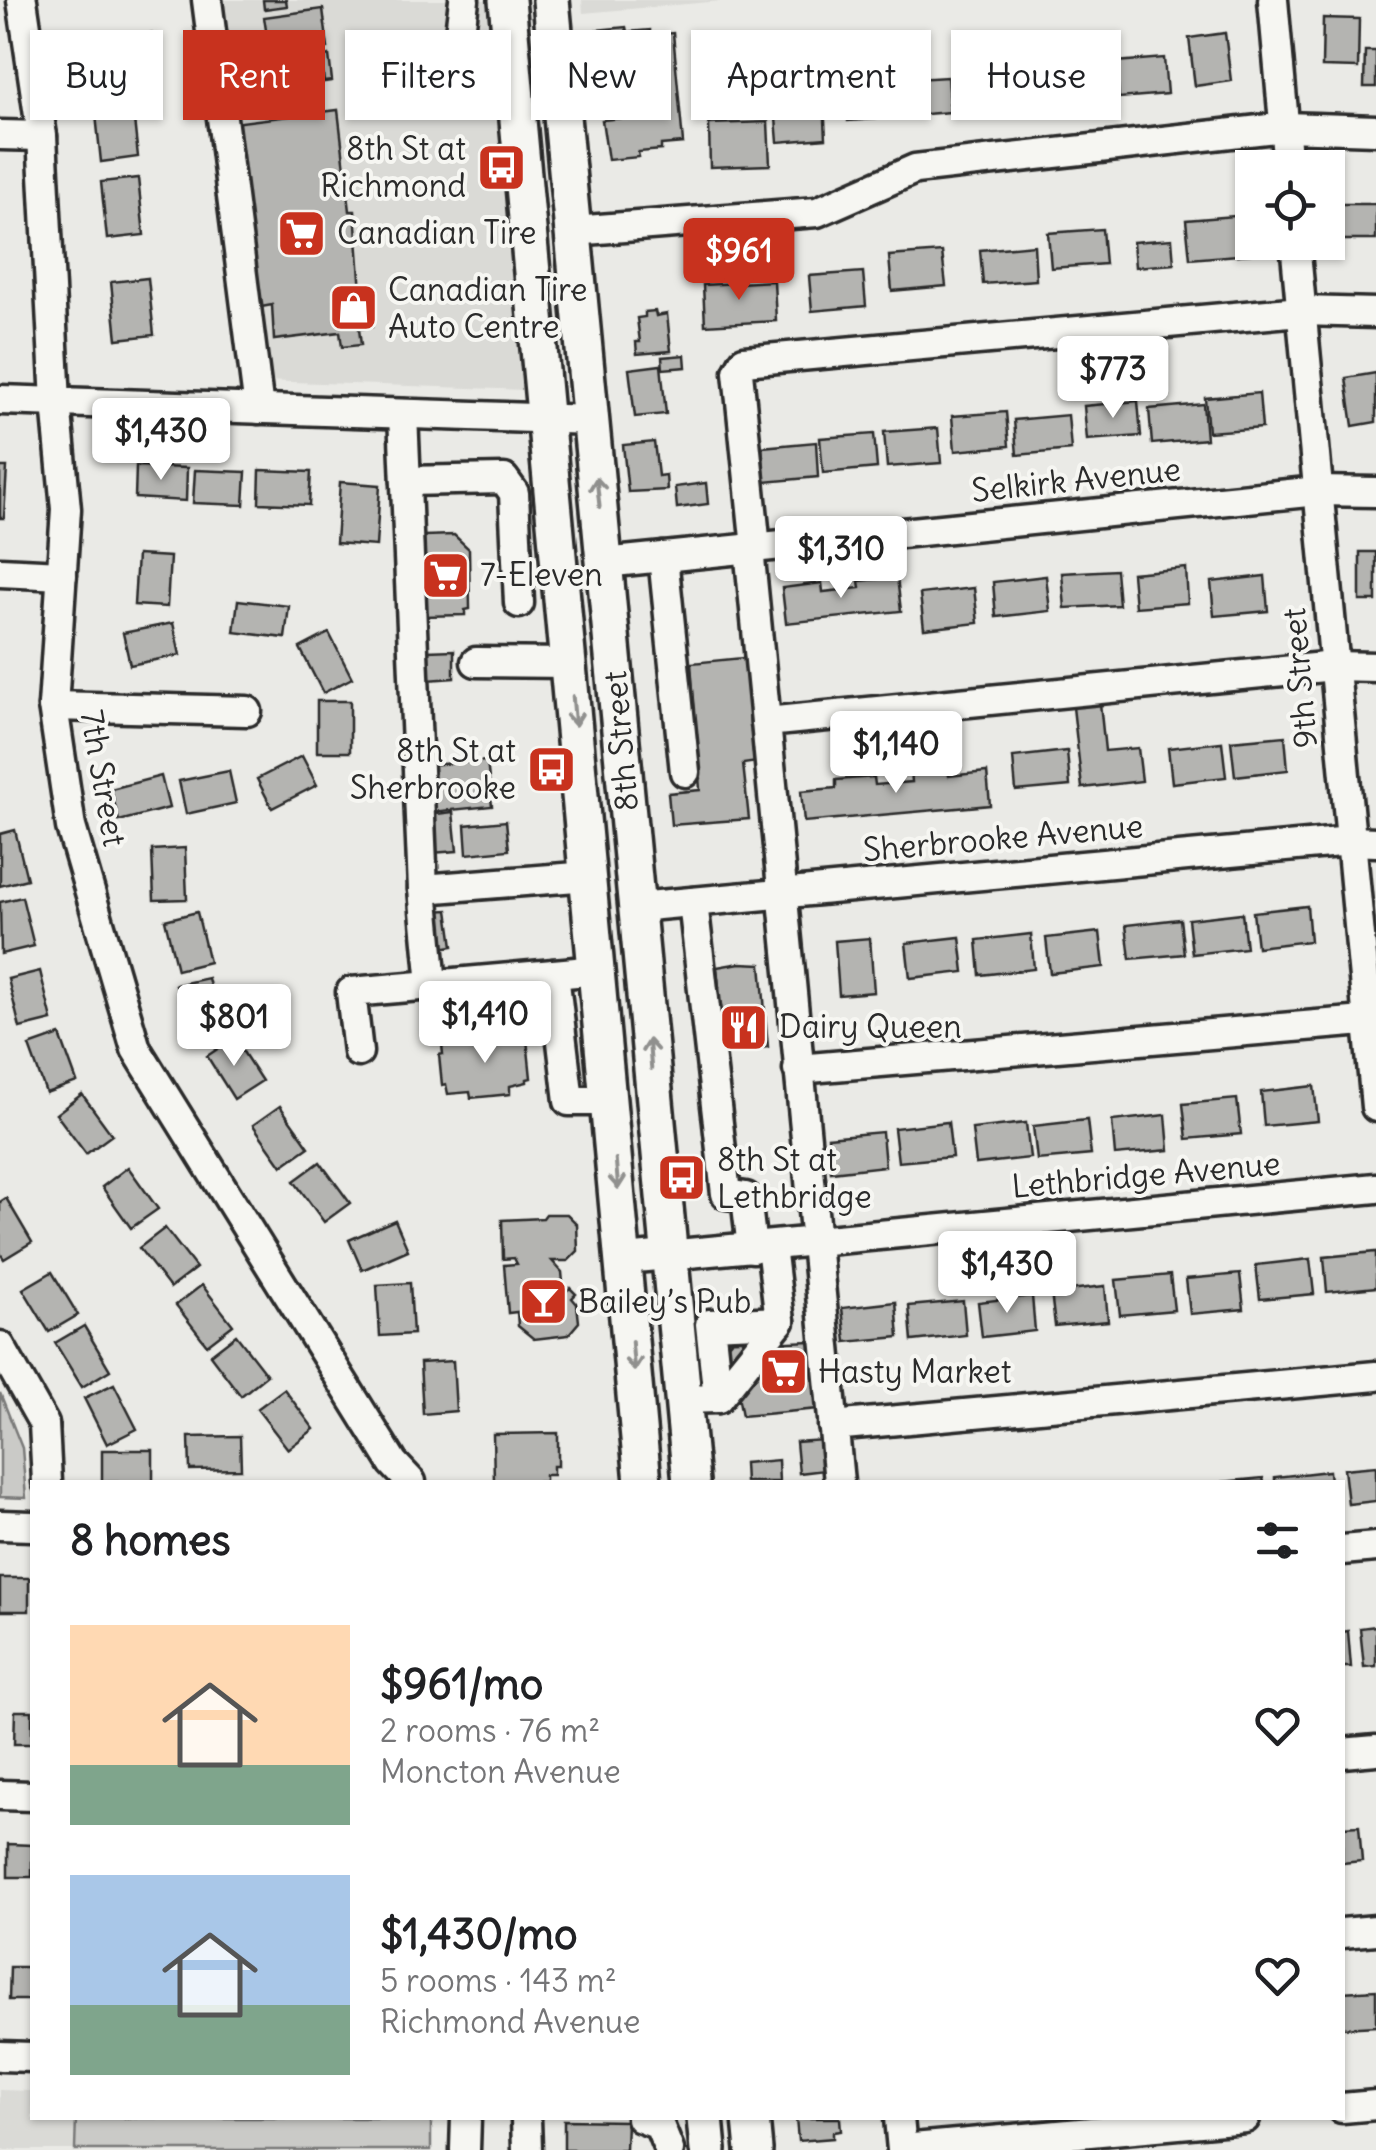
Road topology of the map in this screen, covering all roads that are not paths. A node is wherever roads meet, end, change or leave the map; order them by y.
1 (22, 0) edge
2 (207, 0) edge
3 (464, 0) edge
4 (507, 0) edge
5 (551, 0) edge
6 (1272, 0) edge
7 (460, 30) edge
8 (1284, 128) junction
9 (1376, 130) edge
10 (0, 135) edge
11 (42, 136) junction
12 (1286, 150) edge
13 (573, 230) junction
14 (1297, 260) edge
15 (1301, 311) junction
16 (1376, 313) edge
17 (0, 400) edge
18 (56, 402) junction
19 (259, 409) junction
20 (403, 414) junction
21 (547, 419) junction
22 (591, 420) junction
23 (406, 481) junction
24 (1318, 491) junction
25 (1376, 492) edge
26 (558, 544) junction
27 (516, 546) junction
28 (753, 548) junction
29 (663, 558) junction
30 (604, 563) junction
31 (0, 572) edge
32 (62, 574) junction
33 (519, 603) dead end
34 (476, 662) dead end
35 (570, 663) junction
36 (1334, 666) junction
37 (1376, 667) edge
38 (53, 706) junction
39 (248, 711) dead end
40 (766, 722) junction
41 (684, 772) dead end
42 (1363, 841) edge
43 (589, 876) junction
44 (423, 890) junction
45 (780, 893) junction
46 (693, 902) junction
47 (637, 907) junction
48 (598, 970) junction
49 (554, 974) junction
50 (432, 985) junction
51 (1372, 1020) edge
52 (358, 1052) dead end
53 (798, 1069) junction
54 (610, 1101) junction
55 (1376, 1108) edge
56 (1376, 1188) edge
57 (816, 1242) junction
58 (762, 1247) junction
59 (668, 1255) junction
60 (625, 1259) junction
61 (780, 1321) junction
62 (0, 1346) edge
63 (1376, 1376) edge
64 (718, 1398) junction
65 (683, 1399) junction
66 (833, 1426) junction
67 (396, 1476) edge
68 (47, 1480) edge
69 (643, 1480) edge
70 (692, 1480) edge
71 (840, 1480) edge
72 (0, 1525) edge
73 (30, 1526) edge
74 (1376, 1547) edge
75 (1345, 1550) edge
76 (1376, 1750) edge
77 (1345, 1753) edge
78 (0, 1795) edge
79 (30, 1796) edge
80 (1376, 1930) edge
81 (1345, 1933) edge
82 (0, 2056) edge
83 (30, 2058) edge
84 (1376, 2105) edge
85 (1345, 2108) edge
86 (466, 2120) edge
87 (526, 2120) edge
88 (645, 2120) edge
89 (705, 2120) edge
90 (751, 2120) edge
91 (899, 2120) edge
92 (1223, 2120) edge
93 (465, 2150) edge
94 (526, 2150) edge
95 (669, 2150) edge
96 (708, 2150) edge
97 (754, 2150) edge
98 (902, 2150) edge

1 - 11 street, 7th Street
2 - 19 street
3 - 7 street
4 - 21 main road, 8th Street
5 - 13 main road, 8th Street
6 - 8 street
8 - 9 street
8 - 12 street
8 - 13 street
10 - 11 street
11 - 18 street, 7th Street
13 - 22 main road, 8th Street
14 - 15 street, 9th Street
15 - 16 street
15 - 24 street, 9th Street
15 - 28 street
17 - 18 street
18 - 19 street
18 - 32 street, 7th Street
19 - 20 street
20 - 21 street
20 - 23 street
21 - 22 street
21 - 26 main road, 8th Street
30 -> 22 main road, 8th Street
23 - 27 street
23 - 44 street
24 - 25 street, Selkirk Avenue
24 - 28 street, Selkirk Avenue
24 - 36 street, 9th Street
26 - 27 street
26 - 35 main road, 8th Street
27 - 33 street
28 - 29 street, Selkirk Avenue
28 - 40 street
29 - 30 street, Selkirk Avenue
29 - 41 street
30 - 47 main road, 8th Street
31 - 32 street
32 - 38 street, 7th Street
34 - 35 street
35 -> 43 main road, 8th Street
36 - 37 street
36 - 40 street
36 - 42 street, 9th Street
38 - 39 street
38 - 67 street, 7th Street
40 - 45 street
42 - 45 street, Sherbrooke Avenue
42 - 51 street, 9th Street
43 - 44 street
43 - 48 main road, 8th Street
44 - 50 street
45 - 46 street, Sherbrooke Avenue
45 - 53 street
46 - 47 street, Sherbrooke Avenue
46 - 58 street
59 -> 47 main road, 8th Street
48 - 49 street
48 - 54 main road, 8th Street
49 - 50 street
49 - 54 street
50 - 52 street
51 - 53 street
51 - 55 street, 9th Street
53 - 57 street
54 -> 60 main road, 8th Street
56 - 57 street, Lethbridge Avenue
57 - 58 street, Lethbridge Avenue
57 - 66 street
58 - 59 street, Lethbridge Avenue
58 - 61 street
59 - 60 street, Lethbridge Avenue
59 - 65 main road, 8th Street
60 -> 69 main road, 8th Street
61 - 64 street
61 - 64 street
62 - 68 street
63 - 66 street
64 - 65 street
65 - 70 main road, 8th Street
66 - 71 street
72 - 73 street
74 - 75 street
76 - 77 street
78 - 79 street
80 - 81 street
82 - 83 street
84 - 85 street
86 - 93 street
87 - 94 street
88 - 95 street
89 - 96 main road
90 - 97 main road
91 - 98 street
92 - 98 street

